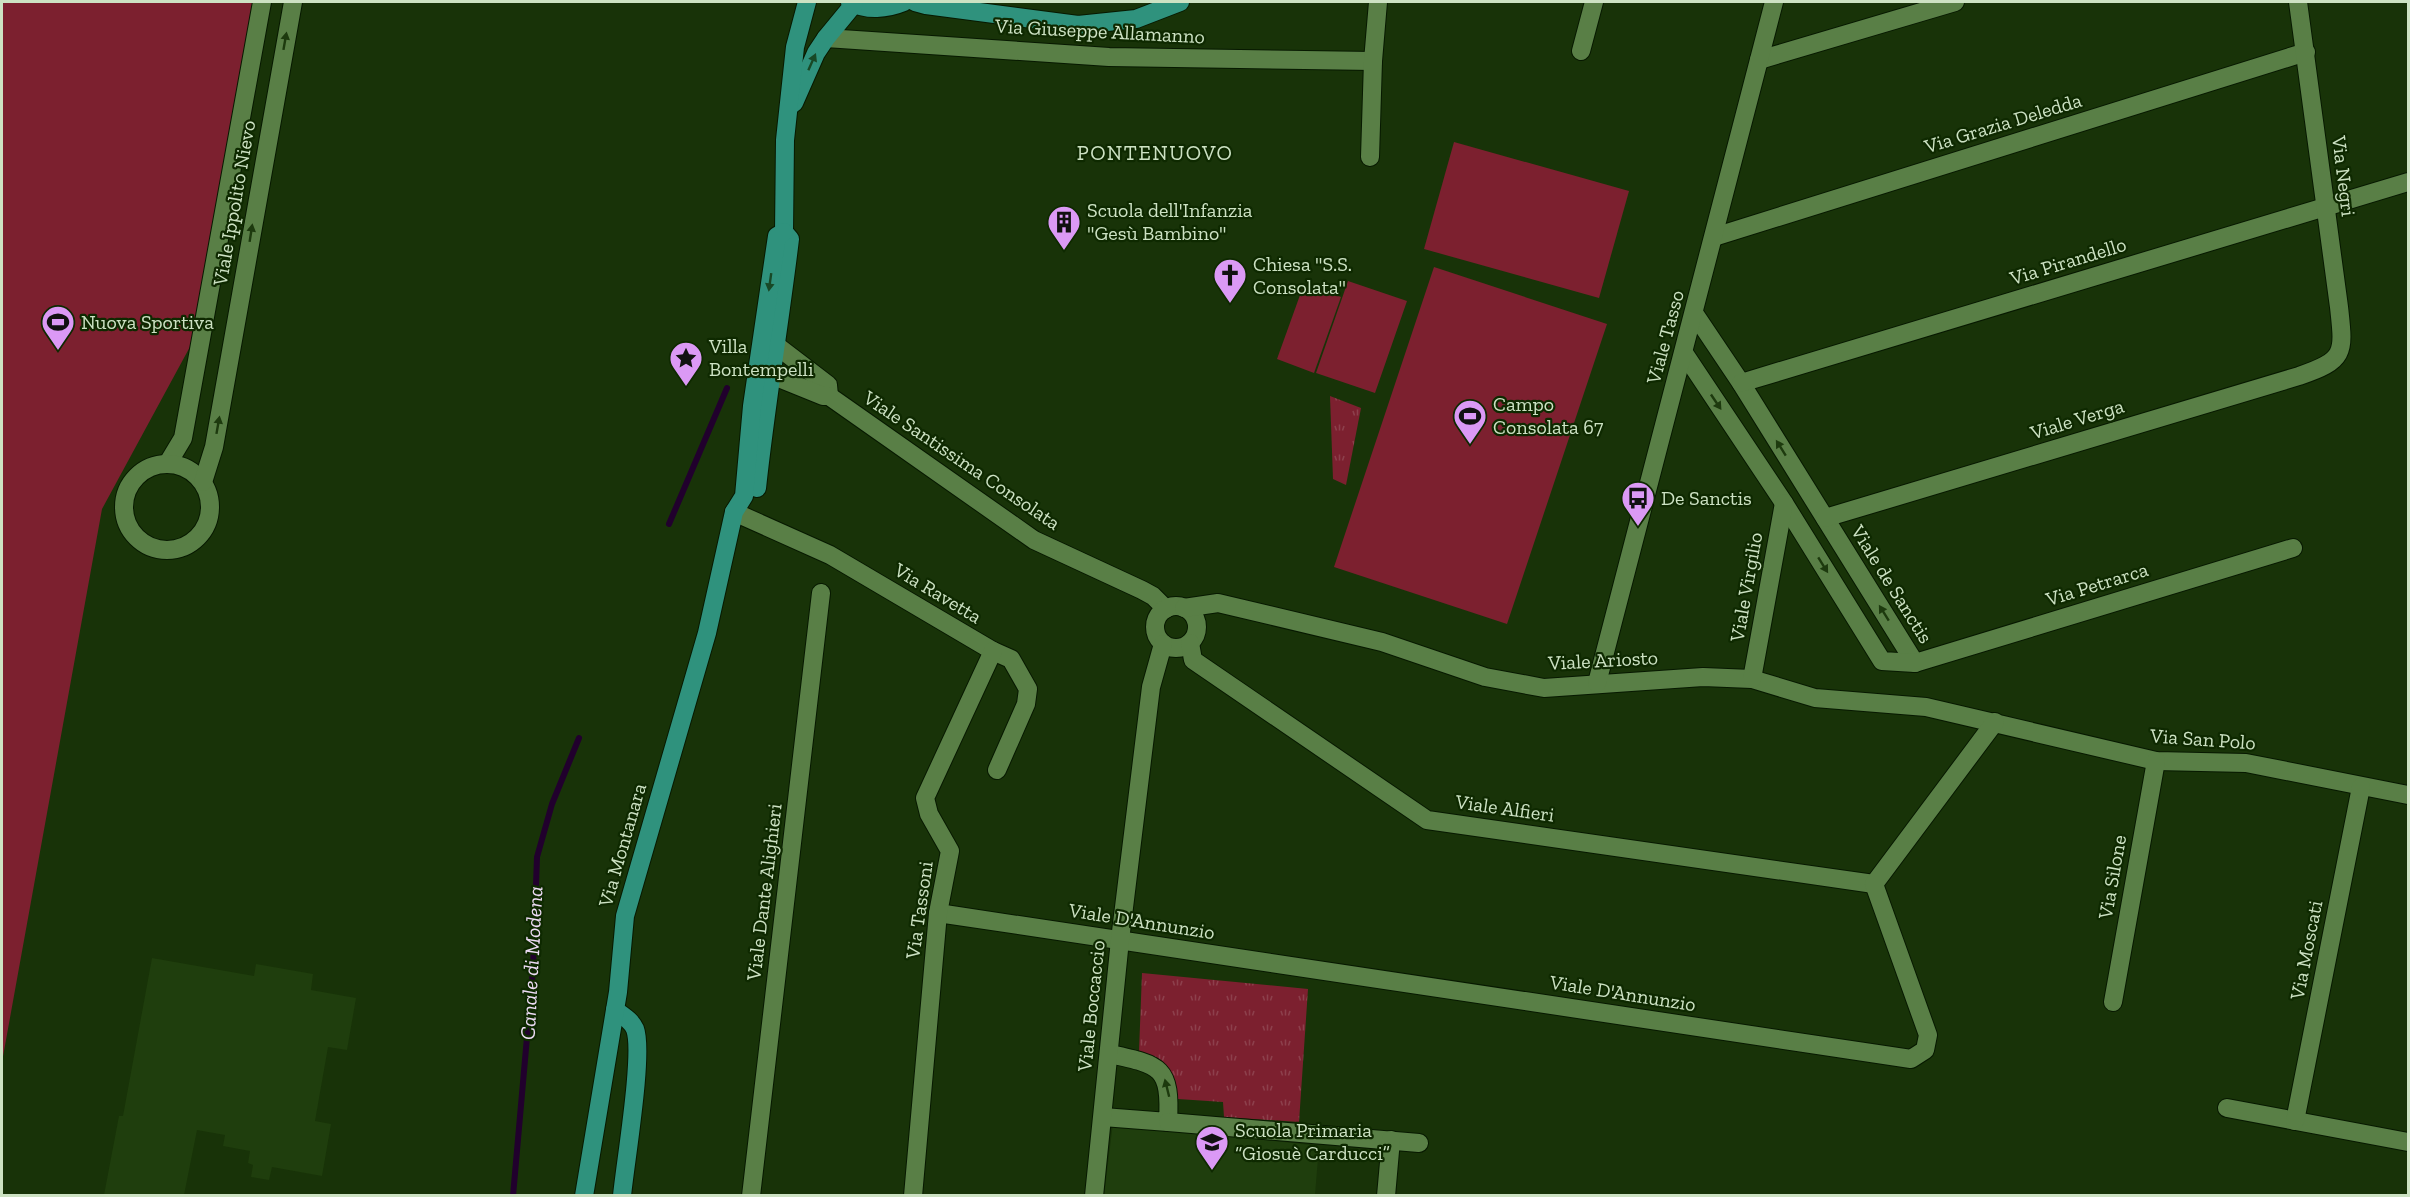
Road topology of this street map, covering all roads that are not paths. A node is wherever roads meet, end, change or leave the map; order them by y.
1 (262, 2) edge
2 (293, 2) edge
3 (807, 2) edge
4 (904, 2) edge
5 (915, 2) edge
6 (1180, 2) edge
7 (1378, 2) edge
8 (1594, 2) edge
9 (1774, 2) edge
10 (1955, 2) edge
11 (2298, 2) edge
12 (852, 3) edge
13 (826, 38) junction
14 (1581, 51) dead end
15 (2306, 52) junction
16 (1759, 60) junction
17 (1373, 61) junction
18 (788, 116) junction
19 (1370, 158) dead end
20 (2409, 182) edge
21 (2324, 207) junction
22 (784, 232) junction
23 (1714, 237) junction
24 (1694, 313) junction
25 (777, 346) junction
26 (1684, 353) junction
27 (2338, 355) joint
28 (764, 375) junction
29 (1741, 383) junction
30 (829, 396) junction
31 (168, 463) junction
32 (203, 482) junction
33 (1784, 503) junction
34 (734, 512) junction
35 (1825, 518) junction
36 (2293, 548) dead end
37 (821, 593) dead end
38 (1175, 608) junction
39 (1190, 643) junction
40 (1163, 644) junction
41 (993, 651) junction
42 (1915, 663) junction
43 (1752, 679) junction
44 (1597, 683) junction
45 (1995, 722) junction
46 (2156, 761) junction
47 (997, 770) dead end
48 (2361, 787) junction
49 (2409, 795) edge
50 (1874, 884) junction
51 (938, 913) junction
52 (1120, 940) junction
53 (2113, 1002) dead end
54 (615, 1010) junction
55 (1110, 1054) junction
56 (2227, 1108) dead end
57 (1103, 1117) junction
58 (2295, 1120) junction
59 (1168, 1122) junction
60 (1391, 1140) junction
61 (2409, 1142) edge
62 (1419, 1143) dead end
63 (584, 1196) edge
64 (622, 1196) edge
65 (751, 1196) edge
66 (913, 1196) edge
67 (1094, 1196) edge
68 (1386, 1196) edge

1 - 31 street, Viale Ippolito Nievo
32 -> 2 street, Viale Ippolito Nievo
3 - 18 main road
4 - 12 main road
5 - 6 main road
7 - 17 street
8 - 14 street
9 - 16 street, Viale Tasso
10 - 16 street
11 - 15 street, Via Negri
12 - 13 main road
13 - 17 street, Via Giuseppe Allamanno
18 -> 13 main road
15 - 21 street, Via Negri
15 - 23 street, Via Grazia Deledda
16 - 23 street, Viale Tasso
17 - 19 street
18 - 22 main road
20 - 21 street, Via Pirandello
21 - 27 street, Via Negri
21 - 29 street, Via Pirandello
22 - 25 main road
22 -> 28 main road
23 - 24 street, Viale Tasso
24 - 26 street, Viale Tasso
24 - 29 street, Viale de Sanctis
25 - 28 main road
25 - 30 street, Viale Santissima Consolata
26 -> 33 street, Viale de Sanctis
26 - 44 street, Viale Tasso
27 - 35 street, Viale Verga
28 - 30 street, Viale Santissima Consolata
28 - 34 main road
35 -> 29 street, Viale de Sanctis
30 - 38 street, Viale Santissima Consolata
31 - 32 street
31 - 32 street
33 -> 42 street, Viale de Sanctis
33 - 43 street, Viale Virgilio
34 - 41 street, Via Ravetta
34 - 54 main road, Via Montanara
42 -> 35 street, Viale de Sanctis
36 - 42 street, Via Petrarca
37 - 65 street, Viale Dante Alighieri
38 - 39 street, Viale Santissima Consolata
38 - 40 street
38 - 44 street, Viale Ariosto
39 - 40 street
39 - 50 street, Viale Alfieri
40 - 52 street, Viale Boccaccio
41 - 47 street, Via Ravetta
41 - 51 street, Via Tassoni
43 - 44 street, Viale Ariosto
43 - 45 street, Viale Ariosto
45 - 46 street, Via San Polo
45 - 50 street
46 - 48 street, Via San Polo
46 - 53 street, Via Silone
48 - 49 street, Via San Polo
48 - 58 street, Via Moscati
50 - 52 street, Viale D'Annunzio
51 - 52 street, Viale D'Annunzio
51 - 66 street, Via Tassoni
52 - 55 street, Viale Boccaccio
54 - 63 main road, Via Montanara
54 - 64 main road
55 - 57 street, Viale Boccaccio
59 -> 55 street
56 - 58 street
57 - 59 street
57 - 67 street, Viale Boccaccio
58 - 61 street
59 - 60 street
60 - 62 street
60 - 68 street

